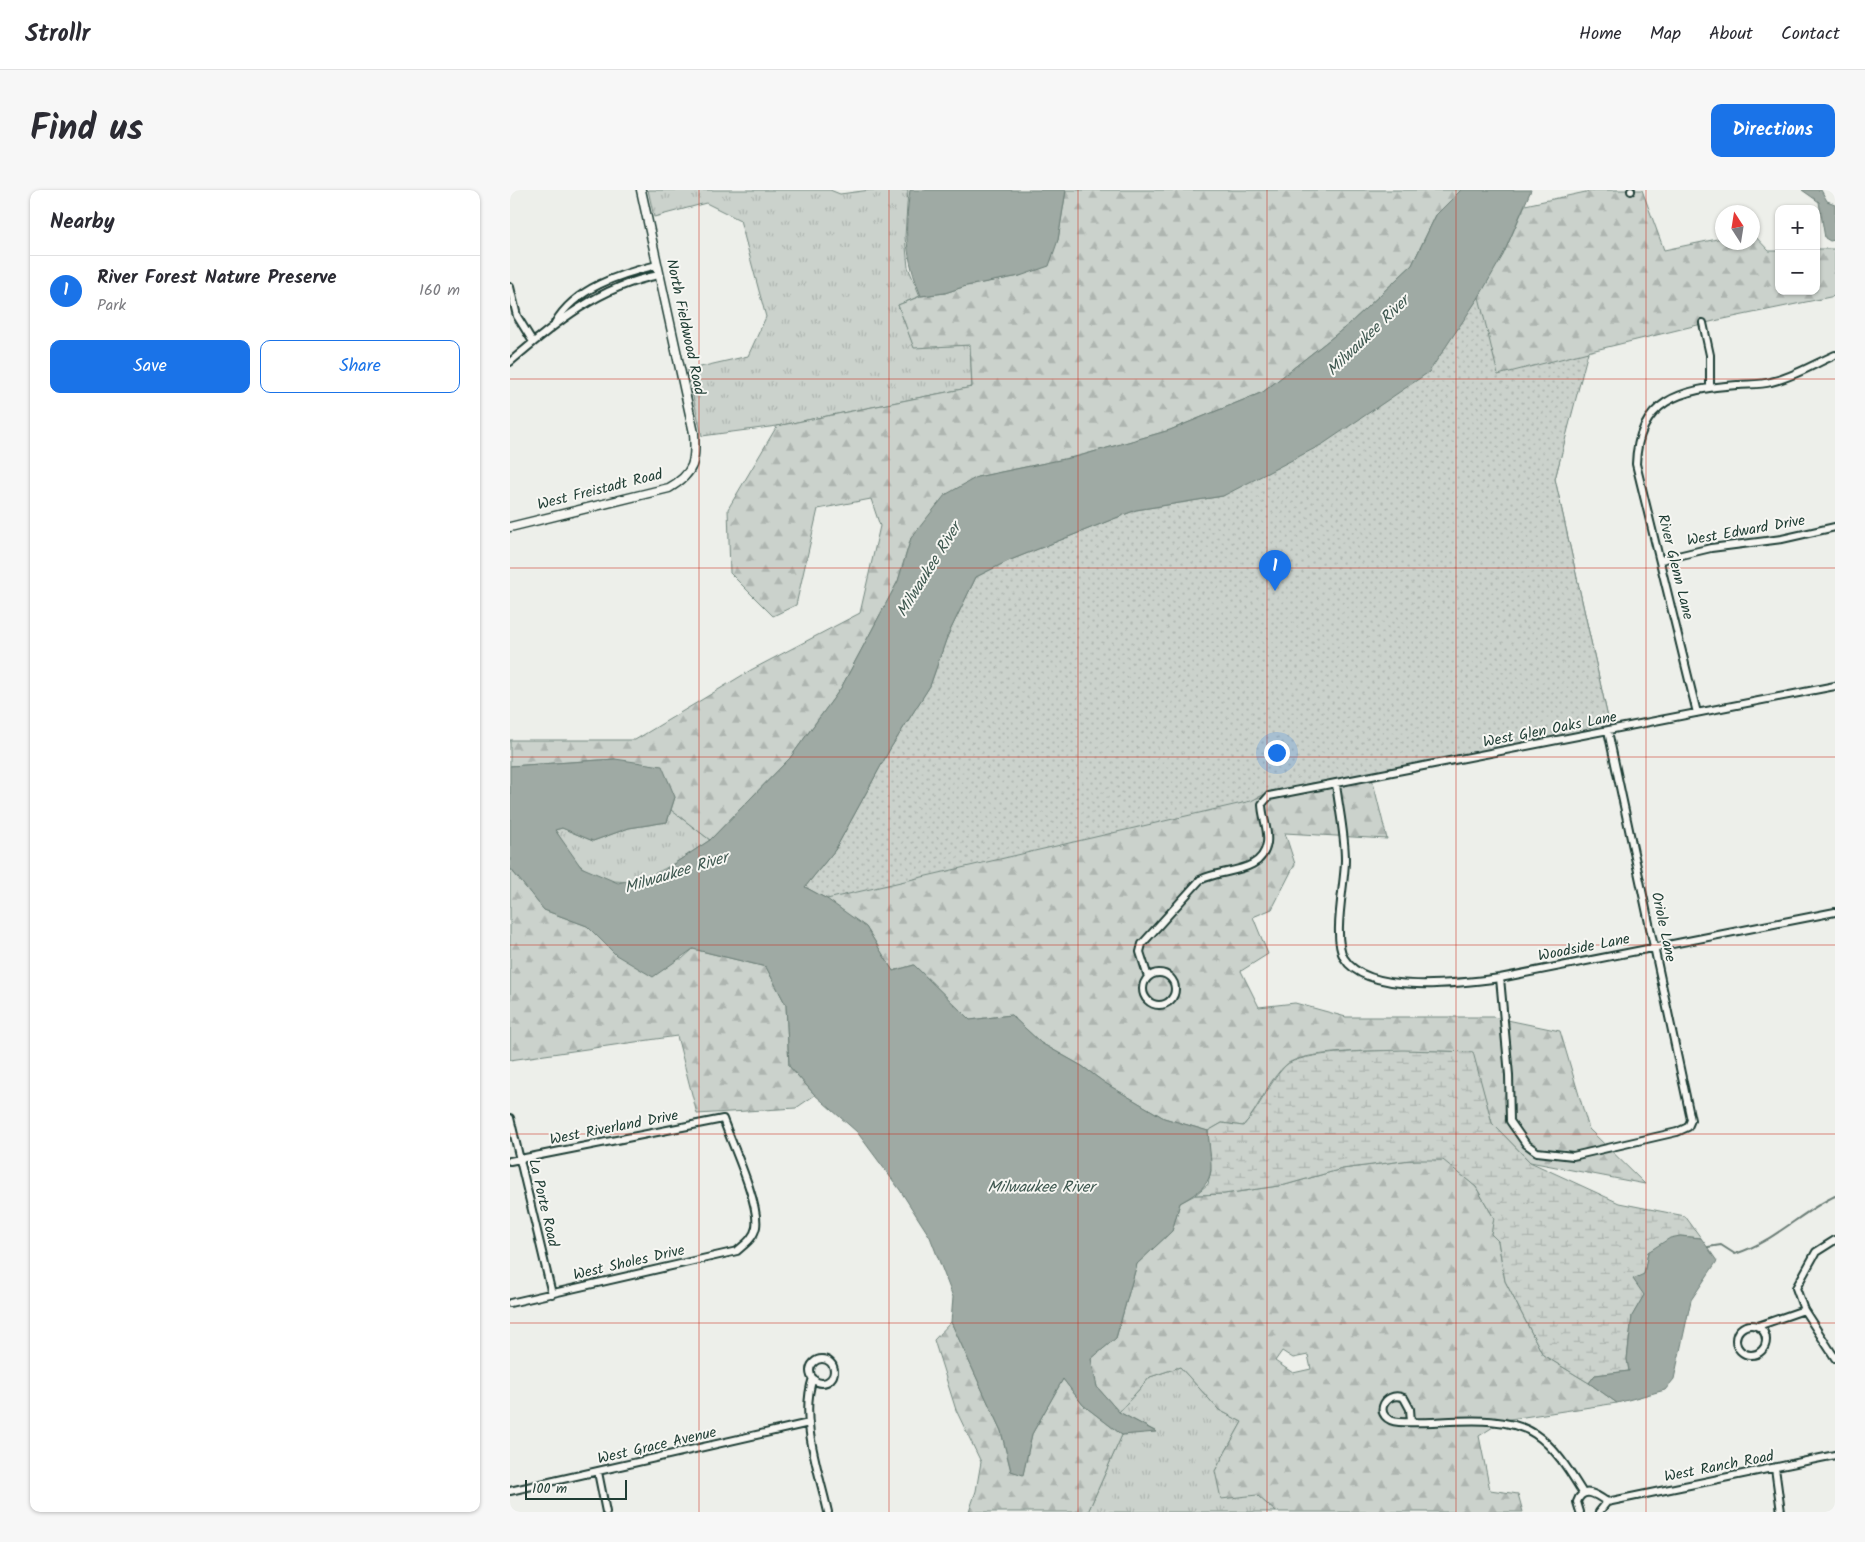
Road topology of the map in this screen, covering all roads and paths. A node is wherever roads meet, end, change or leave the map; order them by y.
1 (641, 190) edge
2 (657, 265) junction
3 (624, 274) junction
4 (659, 275) junction
5 (627, 282) junction
6 (510, 287) edge
7 (588, 291) junction
8 (594, 298) junction
9 (555, 323) junction
10 (1703, 323) dead end
11 (533, 342) junction
12 (1835, 355) edge
13 (510, 362) edge
14 (1710, 387) junction
15 (690, 470) joint
16 (510, 527) edge
17 (1835, 527) edge
18 (1661, 560) junction
19 (1835, 686) edge
20 (1697, 712) junction
21 (1608, 731) junction
22 (1336, 784) junction
23 (1835, 912) edge
24 (1654, 947) junction
25 (1148, 978) junction
26 (1500, 978) junction
27 (510, 1118) edge
28 (520, 1158) junction
29 (510, 1161) edge
30 (750, 1239) joint
31 (1835, 1240) edge
32 (552, 1294) junction
33 (510, 1303) edge
34 (1804, 1310) junction
35 (1758, 1326) junction
36 (1835, 1358) edge
37 (813, 1378) dead end
38 (1412, 1422) junction
39 (809, 1423) junction
40 (1835, 1455) edge
41 (1775, 1468) junction
42 (598, 1472) junction
43 (510, 1491) edge
44 (1583, 1493) junction
45 (1607, 1502) junction
46 (606, 1512) edge
47 (828, 1512) edge
48 (1580, 1512) edge
49 (1599, 1512) edge
50 (1781, 1512) edge

1 - 2 street, North Fieldwood Road
2 - 3 street
2 - 4 street, North Fieldwood Road
3 - 5 street
3 - 7 street
4 - 5 street
4 - 15 street, North Fieldwood Road
5 - 8 street
6 - 11 street
7 - 8 street
7 - 9 street
8 - 9 street
9 - 11 street
10 - 14 street
11 - 13 street
12 - 14 street
14 - 18 street, River Glenn Lane
15 - 16 street, West Freistadt Road
17 - 18 street, West Edward Drive
18 - 20 street, River Glenn Lane
19 - 20 street, West Glen Oaks Lane
20 - 21 street, West Glen Oaks Lane
21 - 22 street, West Glen Oaks Lane
21 - 24 street, Oriole Lane
22 - 25 street, West Glen Oaks Lane
22 - 26 street, Woodside Lane
23 - 24 street, Woodside Lane
24 - 26 street, Woodside Lane
24 - 26 street, Oriole Lane
25 - 25 street
27 - 28 street, La Porte Road
28 - 29 street, West Riverland Drive
28 - 30 street, West Riverland Drive
28 - 32 street, La Porte Road
30 - 32 street, West Sholes Drive
31 - 34 street
32 - 33 street, West Sholes Drive
34 - 35 street
34 - 36 street
35 - 35 street
37 - 39 street
38 - 38 street
38 - 44 street
39 - 42 street, West Grace Avenue
39 - 47 street
40 - 41 street, West Ranch Road
41 - 45 street, West Ranch Road
41 - 50 street
42 - 43 street, West Grace Avenue
42 - 46 street
44 - 45 street
44 - 48 street
45 - 49 street

